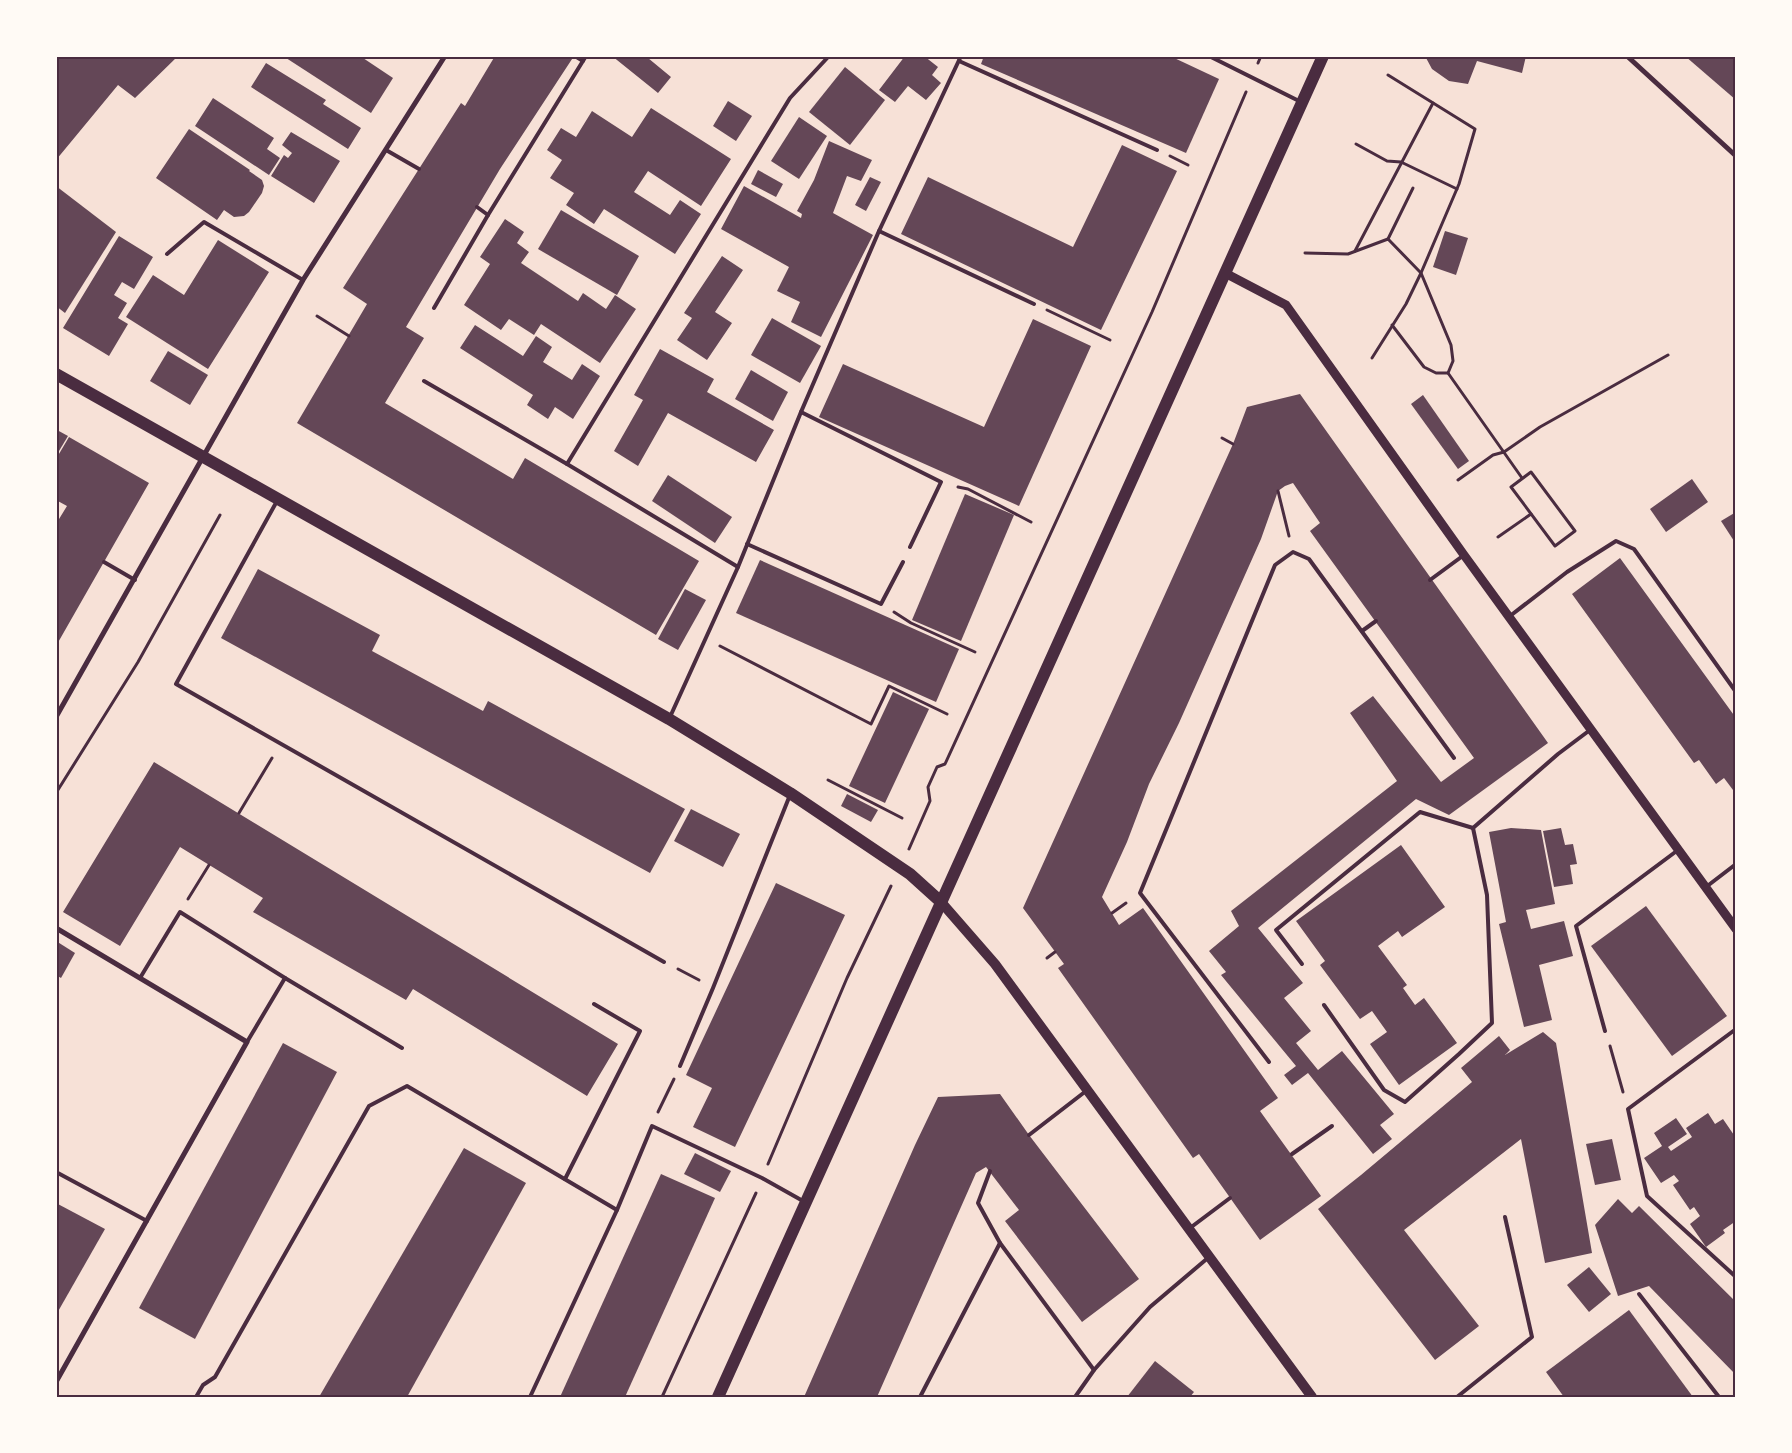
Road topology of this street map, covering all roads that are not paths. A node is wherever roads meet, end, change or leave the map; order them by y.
1 (445, 56) edge
2 (575, 56) edge
3 (586, 56) edge
4 (828, 56) edge
5 (1209, 56) edge
6 (1323, 56) edge
7 (1626, 56) edge
8 (960, 59) edge
9 (583, 61) junction
10 (1302, 102) junction
11 (386, 150) junction
12 (1157, 150) dead end
13 (1736, 156) edge
14 (419, 169) dead end
15 (477, 207) dead end
16 (488, 215) junction
17 (879, 231) junction
18 (167, 254) dead end
19 (1225, 273) junction
20 (303, 280) junction
21 (1034, 304) road end
22 (434, 308) dead end
23 (56, 374) edge
24 (424, 381) dead end
25 (801, 412) junction
26 (204, 457) junction
27 (567, 464) junction
28 (278, 499) junction
29 (747, 544) junction
30 (910, 547) dead end
31 (1464, 555) junction
32 (104, 562) dead end
33 (903, 562) dead end
34 (738, 567) junction
35 (135, 580) junction
36 (1430, 580) dead end
37 (1509, 617) junction
38 (1376, 621) dead end
39 (1362, 631) junction
40 (1736, 692) edge
41 (56, 717) edge
42 (669, 719) junction
43 (1590, 730) junction
44 (1454, 758) dead end
45 (790, 793) junction
46 (1473, 828) junction
47 (1678, 850) junction
48 (1736, 864) edge
49 (1706, 887) junction
50 (941, 902) junction
51 (1732, 917) edge
52 (56, 928) edge
53 (1736, 929) edge
54 (664, 962) road end
55 (1302, 964) dead end
56 (140, 978) junction
57 (286, 978) junction
58 (594, 1004) dead end
59 (1324, 1005) dead end
60 (1736, 1029) edge
61 (1605, 1030) road end
62 (247, 1042) junction
63 (402, 1048) dead end
64 (1269, 1062) dead end
65 (680, 1066) road end
66 (1088, 1090) junction
67 (1332, 1126) dead end
68 (1028, 1135) dead end
69 (1292, 1154) dead end
70 (990, 1171) dead end
71 (56, 1172) edge
72 (565, 1179) junction
73 (1230, 1198) dead end
74 (806, 1202) junction
75 (617, 1210) junction
76 (1505, 1217) dead end
77 (147, 1221) junction
78 (1189, 1228) junction
79 (1000, 1243) junction
80 (1209, 1256) junction
81 (1736, 1277) edge
82 (1639, 1294) dead end
83 (1094, 1370) junction
84 (56, 1382) edge
85 (196, 1397) edge
86 (530, 1397) edge
87 (718, 1397) edge
88 (920, 1397) edge
89 (1075, 1397) edge
90 (1312, 1397) edge
91 (1458, 1397) edge
92 (1719, 1397) edge

1 - 11 street
2 - 9 lane
3 - 9 lane
4 - 27 lane
5 - 10 lane
6 - 10 main road
7 - 13 street
8 - 12 lane
8 - 17 lane
9 - 16 lane
10 - 19 main road
11 - 14 lane
11 - 20 street
15 - 16 lane
16 - 22 lane
17 - 21 lane
17 - 25 lane
18 - 20 lane
19 - 31 street
19 - 50 main road
20 - 26 street
23 - 26 main road
24 - 27 lane
25 - 29 lane
25 - 30 lane
26 - 28 main road
26 - 35 street
27 - 34 lane
28 - 42 main road
28 - 54 lane
29 - 33 lane
29 - 34 lane
31 - 36 lane
31 - 37 street
32 - 35 lane
34 - 42 lane
35 - 41 street
37 - 40 lane
37 - 43 street
38 - 39 lane
39 - 44 lane
39 - 64 lane
42 - 45 main road
43 - 46 lane
43 - 47 street
45 - 50 main road
45 - 65 lane
46 - 55 lane
46 - 59 lane
47 - 49 street
47 - 61 lane
48 - 49 lane
49 - 51 street
50 - 66 main road
50 - 74 main road
51 - 53 street
52 - 56 street
56 - 57 lane
56 - 62 street
57 - 62 lane
57 - 63 lane
58 - 72 lane
60 - 81 lane
62 - 77 street
66 - 68 lane
66 - 78 main road
67 - 69 lane
70 - 79 lane
71 - 77 lane
72 - 75 lane
72 - 85 lane
73 - 78 lane
74 - 75 lane
74 - 87 main road
75 - 86 lane
76 - 91 lane
77 - 84 street
78 - 80 main road
79 - 83 lane
79 - 88 lane
80 - 83 lane
80 - 90 main road
82 - 92 lane
83 - 89 lane

